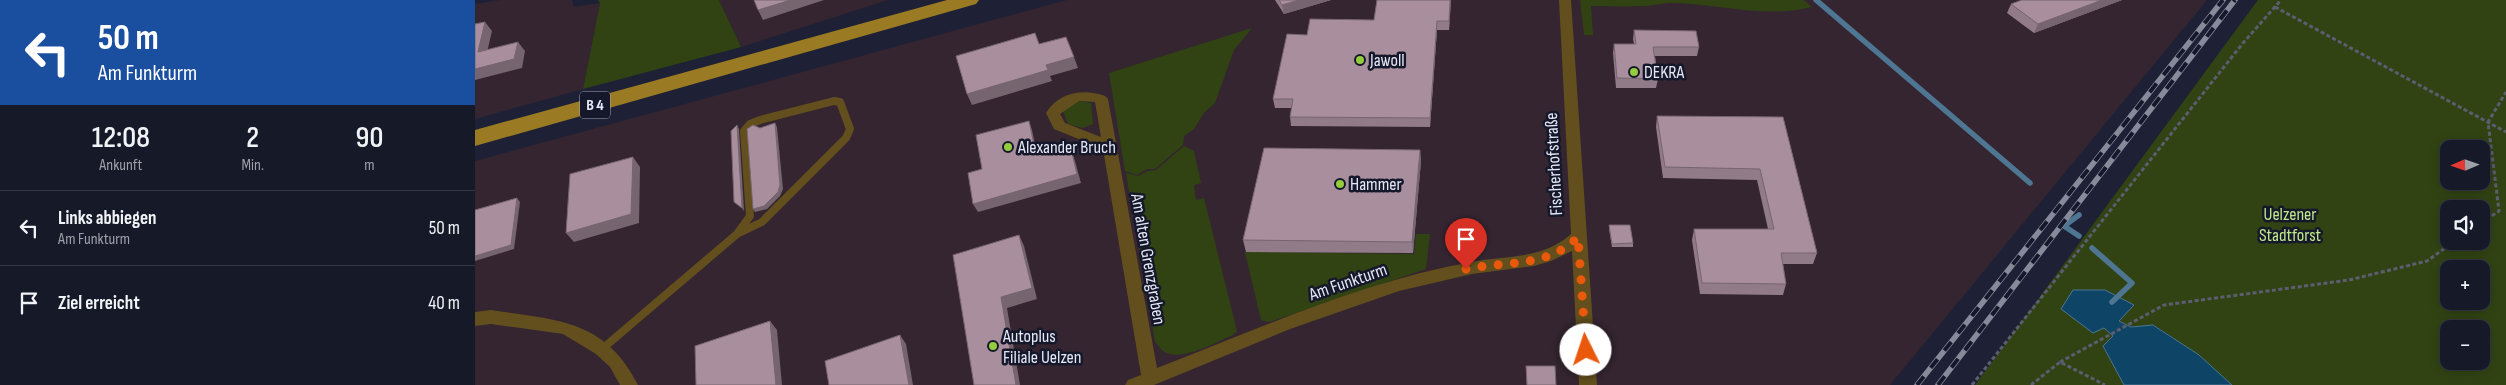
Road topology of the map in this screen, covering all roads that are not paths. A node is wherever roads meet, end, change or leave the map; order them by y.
1 (969, 0) edge
2 (1565, 0) edge
3 (950, 4) edge
4 (475, 138) edge
5 (1109, 146) dead end
6 (737, 234) junction
7 (1578, 237) junction
8 (475, 319) edge
9 (602, 349) junction
10 (1150, 379) junction
11 (629, 385) edge
12 (1134, 385) edge
13 (1588, 385) edge

1 - 3 main road, B 4
2 - 7 street, Fischerhofstraße
3 - 4 main road, B 4
5 - 10 street, Am alten Grenzgraben
6 - 6 lane
6 - 9 lane
7 - 10 street, Am Funkturm
7 - 13 street, Fischerhofstraße
8 - 9 street
9 - 11 street
10 - 12 street, Am Funkturm

